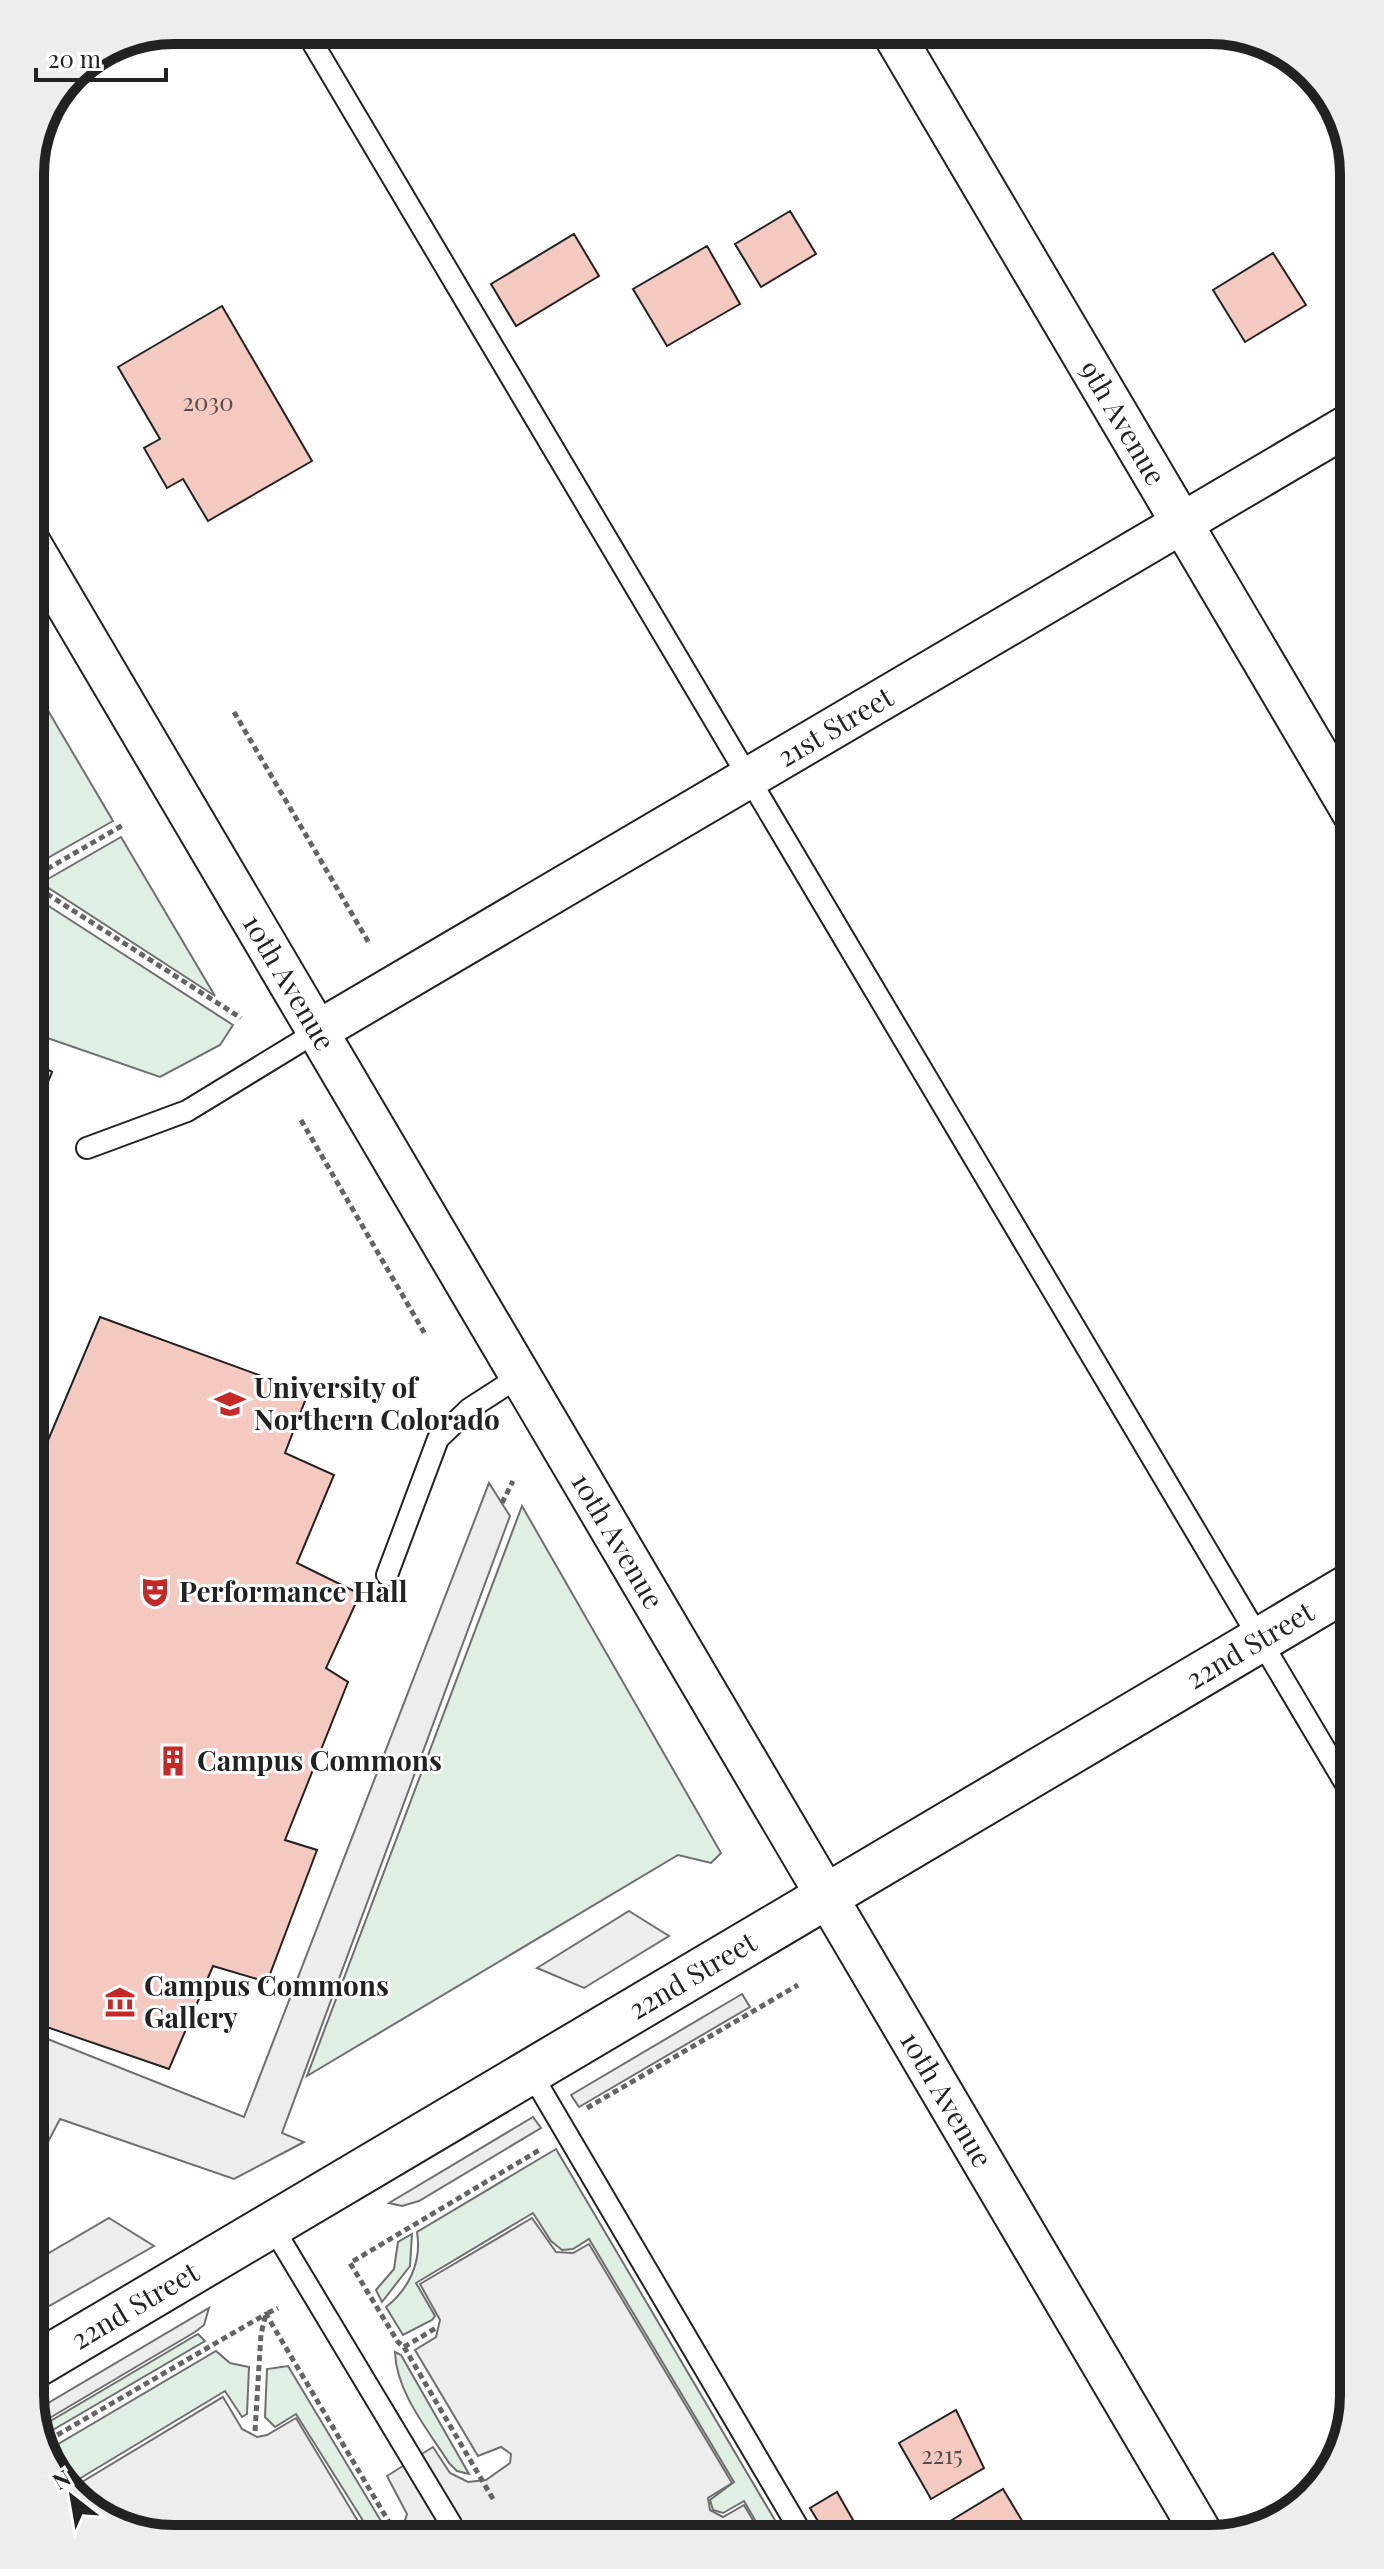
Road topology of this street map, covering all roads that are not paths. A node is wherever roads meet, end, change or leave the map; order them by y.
1 (313, 44) edge
2 (899, 44) edge
3 (1340, 430) edge
4 (1182, 523) junction
5 (44, 567) edge
6 (746, 779) junction
7 (1340, 791) edge
8 (318, 1031) junction
9 (87, 1148) dead end
10 (520, 1376) junction
11 (387, 1575) dead end
12 (1340, 1592) edge
13 (1259, 1639) junction
14 (1340, 1775) edge
15 (826, 1895) junction
16 (531, 2073) junction
17 (272, 2226) junction
18 (44, 2360) edge
19 (451, 2524) dead end
20 (797, 2525) edge
21 (1197, 2525) edge

1 - 6 lane
2 - 4 street, 9th Avenue
3 - 4 street, 21st Street
4 - 6 street, 21st Street
4 - 7 street, 9th Avenue
5 - 8 street, 10th Avenue
6 - 8 street, 21st Street
6 - 13 lane
8 - 9 lane
8 - 10 street, 10th Avenue
10 - 11 lane
10 - 15 street, 10th Avenue
12 - 13 street, 22nd Street
13 - 14 lane
13 - 15 street, 22nd Street
15 - 16 street, 22nd Street
15 - 21 street, 10th Avenue
16 - 17 street, 22nd Street
16 - 20 lane
17 - 18 street, 22nd Street
17 - 19 lane

